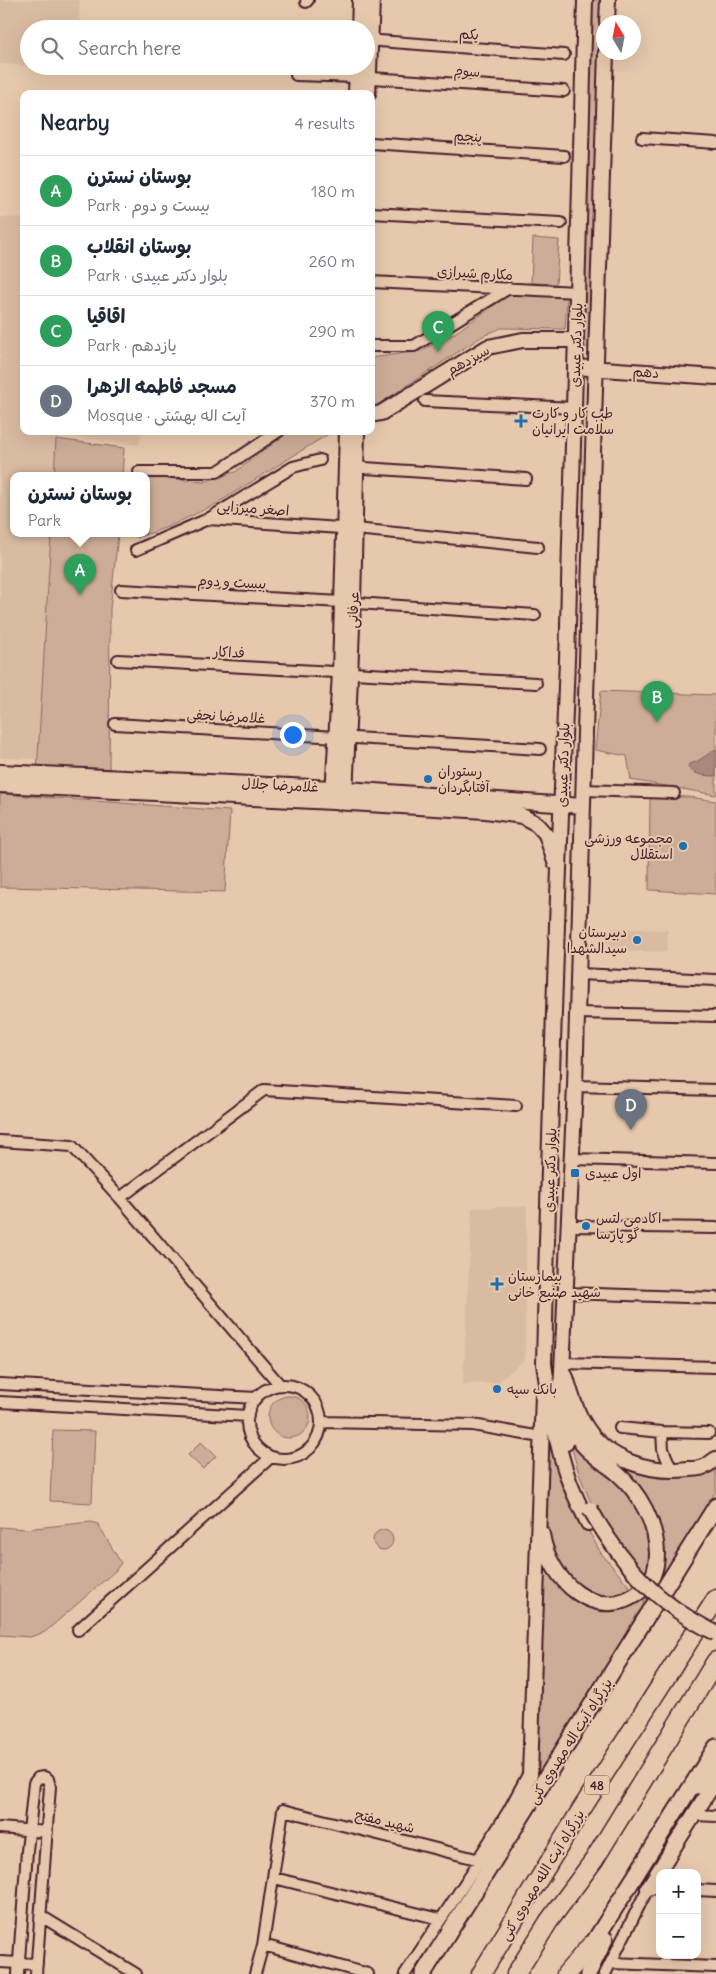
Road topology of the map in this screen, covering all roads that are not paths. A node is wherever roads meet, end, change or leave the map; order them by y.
1 (360, 0) edge
2 (372, 0) edge
3 (585, 0) edge
4 (608, 0) edge
5 (607, 15) edge
6 (359, 20) edge
7 (370, 20) edge
8 (375, 40) edge
9 (564, 55) dead end
10 (606, 60) edge
11 (361, 75) edge
12 (361, 75) edge
13 (373, 75) edge
14 (357, 90) edge
15 (367, 90) edge
16 (564, 91) dead end
17 (642, 138) dead end
18 (716, 143) edge
19 (375, 144) edge
20 (564, 156) dead end
21 (375, 213) edge
22 (561, 223) dead end
23 (375, 282) edge
24 (509, 288) junction
25 (577, 292) junction
26 (576, 340) junction
27 (375, 346) edge
28 (575, 367) junction
29 (596, 368) junction
30 (716, 377) edge
31 (425, 401) dead end
32 (574, 408) junction
33 (375, 415) edge
34 (273, 435) edge
35 (347, 435) edge
36 (356, 435) edge
37 (320, 460) dead end
38 (351, 467) junction
39 (139, 472) dead end
40 (150, 472) edge
41 (150, 472) edge
42 (526, 479) dead end
43 (208, 519) junction
44 (350, 528) junction
45 (538, 547) dead end
46 (136, 550) dead end
47 (120, 590) dead end
48 (348, 602) junction
49 (535, 615) dead end
50 (118, 660) dead end
51 (345, 672) junction
52 (536, 683) dead end
53 (114, 724) dead end
54 (342, 737) junction
55 (540, 749) dead end
56 (0, 772) edge
57 (0, 785) edge
58 (584, 790) junction
59 (674, 793) dead end
60 (339, 795) junction
61 (561, 804) junction
62 (583, 806) junction
63 (560, 879) junction
64 (578, 974) junction
65 (716, 980) edge
66 (577, 1013) junction
67 (716, 1016) edge
68 (575, 1086) junction
69 (716, 1090) edge
70 (516, 1106) dead end
71 (0, 1141) edge
72 (572, 1158) junction
73 (716, 1163) edge
74 (120, 1198) junction
75 (569, 1226) junction
76 (716, 1228) edge
77 (566, 1293) junction
78 (716, 1298) edge
79 (544, 1364) junction
80 (563, 1367) junction
81 (716, 1367) edge
82 (0, 1384) edge
83 (280, 1385) junction
84 (562, 1393) junction
85 (256, 1398) junction
86 (0, 1402) edge
87 (248, 1416) junction
88 (322, 1422) junction
89 (620, 1428) dead end
90 (662, 1432) junction
91 (709, 1433) dead end
92 (541, 1437) junction
93 (663, 1449) junction
94 (272, 1457) junction
95 (716, 1459) edge
96 (654, 1470) junction
97 (672, 1471) junction
98 (716, 1506) edge
99 (538, 1508) junction
100 (589, 1516) junction
101 (716, 1599) edge
102 (78, 1630) dead end
103 (716, 1633) edge
104 (716, 1642) edge
105 (716, 1661) edge
106 (716, 1747) edge
107 (716, 1769) edge
108 (716, 1780) edge
109 (681, 1802) junction
110 (525, 1814) junction
111 (694, 1815) junction
112 (716, 1816) edge
113 (0, 1828) edge
114 (29, 1830) junction
115 (47, 1832) junction
116 (497, 1832) junction
117 (497, 1859) junction
118 (480, 1860) junction
119 (274, 1878) junction
120 (654, 1888) edge
121 (701, 1890) edge
122 (716, 1891) edge
123 (623, 1895) junction
124 (41, 1916) junction
125 (440, 1919) junction
126 (263, 1945) junction
127 (591, 1945) junction
128 (0, 1962) edge
129 (611, 1963) junction
130 (716, 1967) edge
131 (18, 1969) edge
132 (37, 1969) edge
133 (136, 1974) edge
134 (255, 1974) edge
135 (368, 1974) edge
136 (405, 1974) edge
137 (423, 1974) edge
138 (481, 1974) edge
139 (516, 1974) edge
140 (566, 1974) edge
141 (573, 1974) edge
142 (588, 1974) edge
143 (605, 1974) edge

1 - 6 main road
2 - 7 main road
3 - 25 main road, بلوار دکتر عبیدی
4 - 5 main road
8 - 9 street, یکم
10 - 29 main road, بلوار دکتر عبیدی
11 - 14 main road
12 - 15 main road
13 - 16 street, سوم
17 - 18 street
19 - 20 street, پنجم
21 - 22 street
23 - 24 street, مکارم شیرازی
24 - 25 street, مکارم شیرازی
24 - 27 street
25 - 26 main road, بلوار دکتر عبیدی
26 - 28 main road, بلوار دکتر عبیدی
26 - 33 main road, سیزدهم
28 - 29 main road, دهم
28 - 32 main road, بلوار دکتر عبیدی
29 - 30 main road, دهم
29 - 58 main road, بلوار دکتر عبیدی
31 - 32 street
32 - 61 main road, بلوار دکتر عبیدی
34 - 40 street
35 - 38 main road, عرفانی
36 - 38 main road, عرفانی
37 - 43 street
38 - 42 street
38 - 44 main road, عرفانی
39 - 41 street
43 - 44 street, اصغر میرزایی
43 - 46 street, اصغر میرزایی
44 - 45 street, اصغر میرزایی
44 - 48 main road, عرفانی
47 - 48 street, بیست و دوم
48 - 49 street, بیست و دوم
48 - 51 main road, عرفانی
50 - 51 street, فداکار
51 - 52 street, فداکار
51 - 54 main road, عرفانی
53 - 54 street, غلامرضا نجفی
54 - 55 street, غلامرضا نجفی
54 - 60 main road, عرفانی
56 - 60 main road, غلامرضا جلال
57 - 60 main road, غلامرضا جلال
58 - 59 street
58 - 62 main road, بلوار دکتر عبیدی
60 - 61 main road, غلامرضا جلال
60 - 63 main road, غلامرضا جلال
61 - 62 main road, غلامرضا جلال
61 - 63 main road, بلوار دکتر عبیدی
62 - 64 main road, بلوار دکتر عبیدی
63 - 79 main road, بلوار دکتر عبیدی
64 - 65 street
64 - 66 main road, بلوار دکتر عبیدی
66 - 67 street
66 - 68 main road, بلوار دکتر عبیدی
68 - 69 street
68 - 72 main road, بلوار دکتر عبیدی
70 - 74 street
71 - 74 street
72 - 73 street
72 - 75 main road, بلوار دکتر عبیدی
74 - 83 street
75 - 76 street
75 - 77 main road, بلوار دکتر عبیدی
77 - 78 street
77 - 80 main road, بلوار دکتر عبیدی
79 - 92 main road
79 - 100 main road, بلوار دکتر عبیدی
80 - 81 street
80 - 84 main road, بلوار دکتر عبیدی
80 - 96 main road
82 - 85 street
83 - 85 street
83 - 88 street
84 - 99 main road
84 - 100 main road, بلوار دکتر عبیدی
85 - 87 street
86 - 87 street
87 - 94 street
88 - 92 street
88 - 94 street
89 - 90 street
90 - 91 street
90 - 93 street
92 - 99 main road
93 - 96 street
93 - 97 street
94 - 102 street
95 - 97 main road
96 - 97 main road
98 - 110 main road, بزرگراه آیت اله مهدوی کنی
99 - 116 main road
100 - 103 main road, bridge
100 - 104 main road
101 - 138 highway, بزرگراه آیت الله مهدوی کنی / 48
105 - 139 highway
106 - 109 main road
107 - 109 main road
108 - 111 main road
109 - 123 main road
110 - 116 main road
110 - 117 main road, بزرگراه آیت اله مهدوی کنی
111 - 112 street
111 - 120 main road
113 - 114 street
114 - 115 street
114 - 115 street
114 - 131 street
115 - 124 street
116 - 117 main road
116 - 118 main road
117 - 137 main road, بزرگراه آیت اله مهدوی کنی
118 - 119 street, شهید مفتح
118 - 125 street
119 - 125 street
119 - 126 street
120 - 129 street
121 - 122 street
123 - 127 main road
123 - 142 main road
124 - 132 street
124 - 133 street
125 - 136 street
126 - 134 street
126 - 135 street
127 - 140 highway
127 - 141 main road
128 - 131 street
129 - 130 street
129 - 143 street
131 - 132 street

